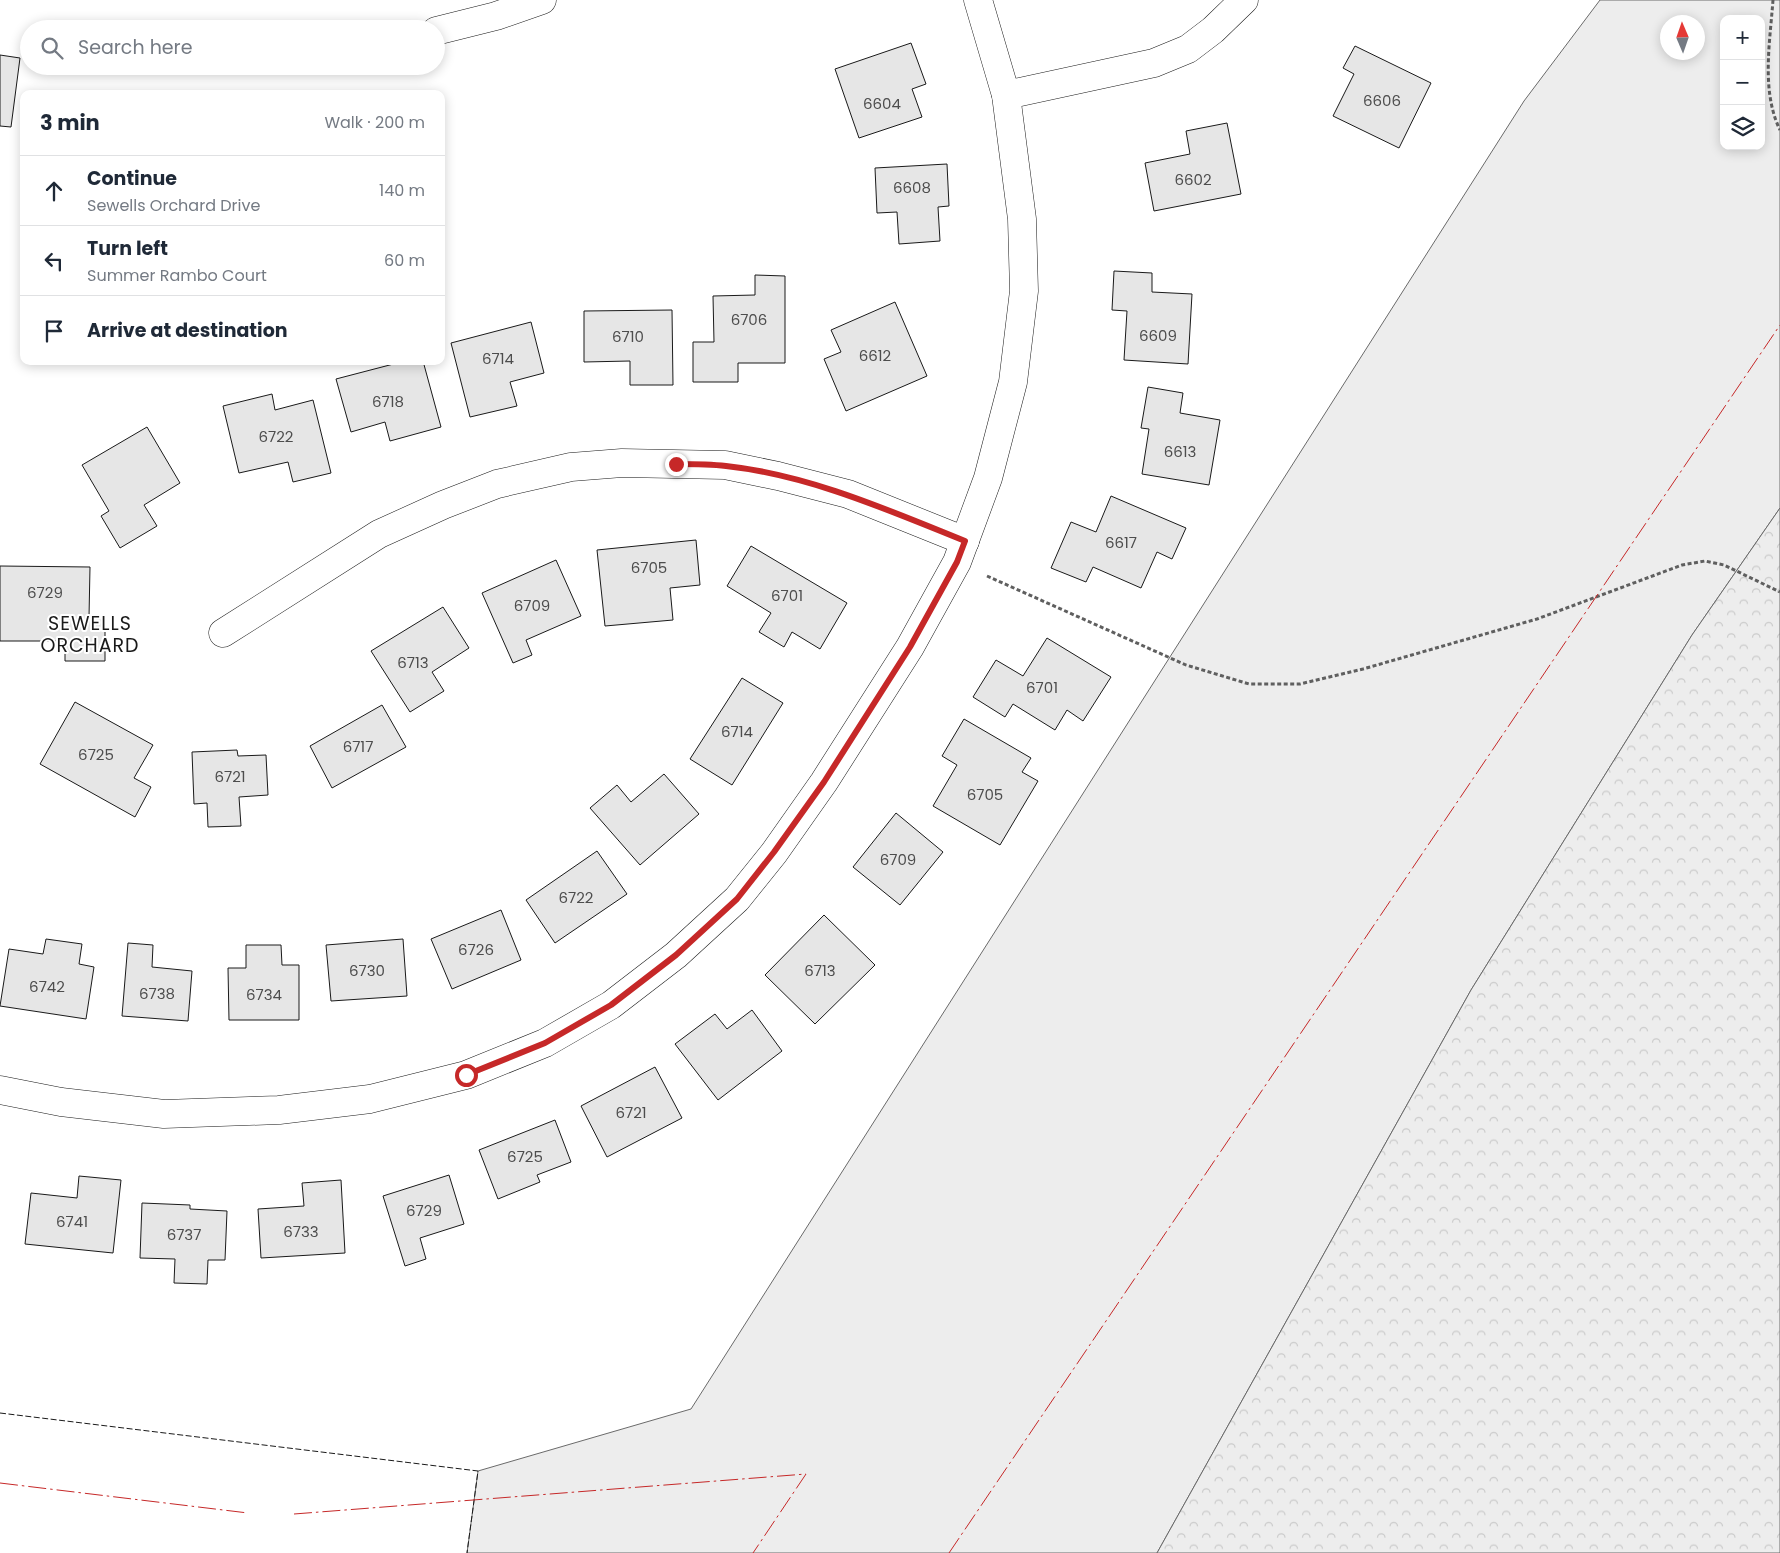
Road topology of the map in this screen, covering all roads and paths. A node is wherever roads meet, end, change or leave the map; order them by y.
1 (542, 0) edge
2 (978, 0) edge
3 (1244, 0) edge
4 (1773, 0) edge
5 (445, 29) edge
6 (1006, 94) junction
7 (1780, 130) edge
8 (961, 551) junction
9 (1780, 592) edge
10 (224, 633) dead end
11 (0, 1090) edge

1 - 5 street
2 - 6 street
3 - 6 street
4 - 7 path
6 - 8 street
8 - 9 path
8 - 10 street
8 - 11 street

